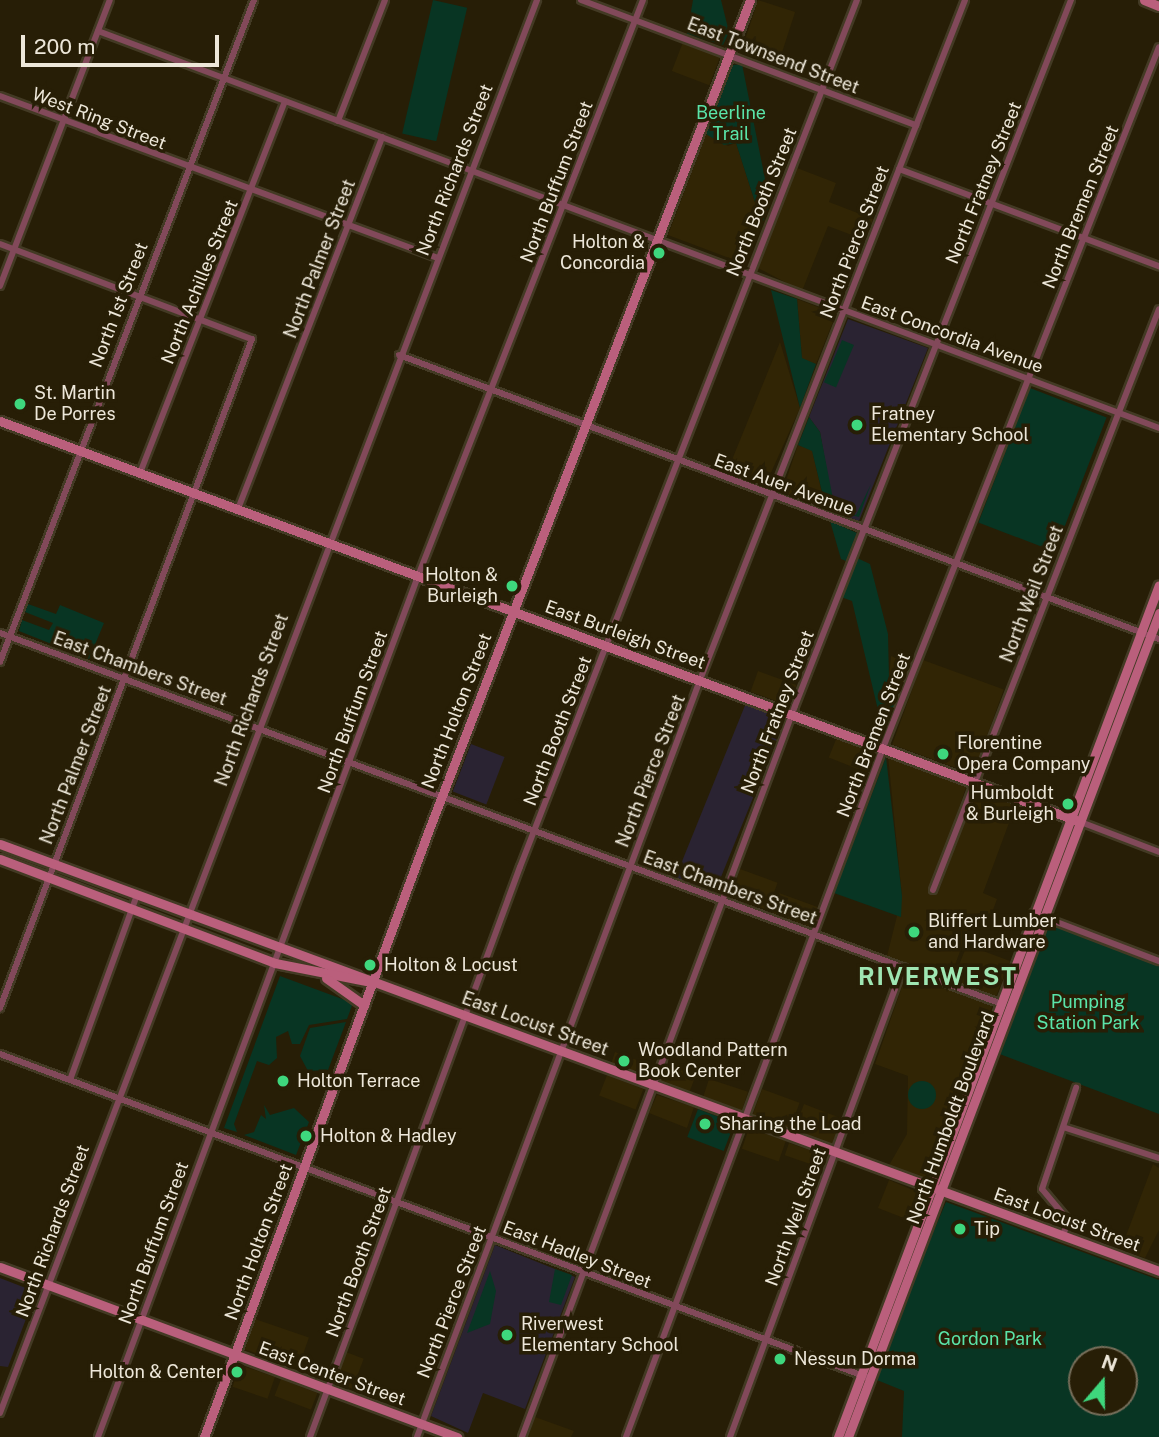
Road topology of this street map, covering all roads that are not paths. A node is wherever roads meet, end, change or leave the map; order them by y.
1 (110, 0) edge
2 (254, 0) edge
3 (385, 0) edge
4 (537, 0) edge
5 (581, 0) edge
6 (643, 0) edge
7 (750, 0) edge
8 (857, 0) edge
9 (965, 0) edge
10 (1071, 0) edge
11 (1144, 0) edge
12 (1159, 6) edge
13 (636, 21) junction
14 (98, 32) junction
15 (1159, 47) edge
16 (729, 55) junction
17 (224, 79) junction
18 (822, 90) junction
19 (0, 96) edge
20 (285, 101) junction
21 (64, 120) junction
22 (338, 121) junction
23 (916, 125) junction
24 (382, 137) junction
25 (188, 167) junction
26 (899, 169) junction
27 (470, 170) junction
28 (251, 190) junction
29 (991, 203) junction
30 (563, 204) junction
31 (348, 225) junction
32 (1083, 238) junction
33 (657, 239) junction
34 (0, 244) edge
35 (14, 249) junction
36 (436, 257) junction
37 (1159, 266) edge
38 (749, 273) junction
39 (0, 286) edge
40 (137, 295) junction
41 (1159, 309) edge
42 (843, 310) junction
43 (200, 319) junction
44 (935, 344) junction
45 (400, 355) junction
46 (1027, 378) junction
47 (491, 390) junction
48 (1117, 412) junction
49 (0, 421) edge
50 (584, 426) junction
51 (1159, 428) edge
52 (79, 450) junction
53 (676, 460) junction
54 (140, 473) junction
55 (193, 493) junction
56 (771, 495) junction
57 (238, 509) junction
58 (863, 529) junction
59 (326, 542) junction
60 (956, 565) junction
61 (418, 576) junction
62 (1159, 586) edge
63 (1045, 598) junction
64 (512, 611) junction
65 (1159, 613) edge
66 (0, 632) edge
67 (10, 636) junction
68 (1150, 636) edge
69 (605, 645) junction
70 (0, 662) edge
71 (124, 678) junction
72 (699, 680) junction
73 (792, 714) junction
74 (256, 727) junction
75 (883, 748) junction
76 (349, 761) junction
77 (974, 783) junction
78 (441, 796) junction
79 (1073, 819) junction
80 (535, 831) junction
81 (0, 844) edge
82 (1159, 852) edge
83 (0, 859) edge
84 (54, 864) junction
85 (630, 866) junction
86 (49, 877) junction
87 (933, 890) dead end
88 (136, 895) junction
89 (722, 900) junction
90 (131, 908) junction
91 (187, 914) junction
92 (1038, 914) junction
93 (182, 927) junction
94 (813, 934) junction
95 (280, 949) junction
96 (1159, 961) edge
97 (275, 963) junction
98 (903, 967) junction
99 (319, 973) junction
100 (373, 982) junction
101 (364, 1005) junction
102 (1004, 1005) junction
103 (0, 1008) edge
104 (467, 1015) junction
105 (561, 1051) junction
106 (0, 1054) edge
107 (69, 1080) junction
108 (653, 1085) junction
109 (1076, 1088) dead end
110 (117, 1098) junction
111 (744, 1119) junction
112 (1066, 1128) junction
113 (210, 1132) junction
114 (835, 1153) junction
115 (1158, 1160) edge
116 (304, 1167) junction
117 (931, 1187) junction
118 (941, 1191) junction
119 (396, 1203) junction
120 (1063, 1236) junction
121 (492, 1237) junction
122 (0, 1267) edge
123 (583, 1271) junction
124 (1159, 1271) edge
125 (48, 1285) junction
126 (675, 1307) junction
127 (141, 1319) junction
128 (765, 1340) junction
129 (234, 1354) junction
130 (865, 1376) junction
131 (327, 1389) junction
132 (0, 1413) edge
133 (421, 1424) junction
134 (99, 1437) edge
135 (204, 1437) edge
136 (310, 1437) edge
137 (416, 1437) edge
138 (457, 1437) edge
139 (522, 1437) edge
140 (626, 1437) edge
141 (730, 1437) edge
142 (838, 1437) edge
143 (848, 1437) edge

1 - 14 street
2 - 17 street, North 1st Street
3 - 22 street
4 - 27 street, North Richards Street
5 - 13 street, East Townsend Street
6 - 13 street, North Buffum Street
7 - 16 main road, North Holton Street
8 - 18 street, North Booth Street
9 - 23 street, North Pierce Street
10 - 29 street, North Fratney Street
11 - 12 main road
13 - 16 street, East Townsend Street
13 - 30 street, North Buffum Street
14 - 17 street, East Concordia Avenue
14 - 21 street
15 - 32 street, North Bremen Street
16 - 18 street, East Townsend Street
16 - 33 main road, North Holton Street
17 - 20 street, East Concordia Avenue
17 - 25 street, North 1st Street
18 - 23 street, East Townsend Street
18 - 38 street, North Booth Street
19 - 21 street, West Ring Street
20 - 22 street, East Concordia Avenue
20 - 28 street, North Achilles Street
21 - 25 street, West Ring Street
21 - 35 street
22 - 24 street, East Concordia Avenue
23 - 26 street, North Pierce Street
24 - 27 street, East Concordia Avenue
24 - 31 street, North Palmer Street
25 - 28 street, West Ring Street
25 - 40 street, North 1st Street
26 - 29 street
26 - 42 street, North Pierce Street
27 - 30 street, East Concordia Avenue
27 - 36 street, North Richards Street
28 - 31 street, West Ring Street
28 - 43 street, North Achilles Street
29 - 32 street
29 - 44 street, North Fratney Street
30 - 33 street, East Concordia Avenue
30 - 47 street, North Buffum Street
31 - 36 street, West Ring Street
31 - 57 street, North Palmer Street
32 - 37 street
32 - 46 street, North Bremen Street
33 - 38 street, East Concordia Avenue
33 - 50 main road, North Holton Street
34 - 35 street
35 - 39 street
35 - 40 street
36 - 45 street, North Richards Street
38 - 42 street, East Concordia Avenue
38 - 53 street, North Booth Street
40 - 43 street
40 - 52 street, North 1st Street
41 - 48 street, North Weil Street
42 - 44 street, East Concordia Avenue
42 - 56 street, North Pierce Street
43 - 54 street, North Achilles Street
43 - 55 street, North Palmer Street
44 - 46 street, East Concordia Avenue
44 - 58 street, North Fratney Street
45 - 47 street, East Auer Avenue
45 - 59 street, North Richards Street
46 - 48 street, East Concordia Avenue
46 - 60 street, North Bremen Street
47 - 50 street, East Auer Avenue
47 - 61 street, North Buffum Street
48 - 51 street, East Concordia Avenue
48 - 63 street, North Weil Street
49 - 52 main road, East Burleigh Street
50 - 53 street, East Auer Avenue
50 - 64 main road, North Holton Street
52 - 54 main road, East Burleigh Street
52 - 67 street, North 1st Street
53 - 56 street, East Auer Avenue
53 - 69 street, North Booth Street
54 - 55 main road, East Burleigh Street
55 - 57 main road, East Burleigh Street
55 - 71 street, North Palmer Street
56 - 58 street, East Auer Avenue
56 - 72 street, North Pierce Street
57 - 59 main road, East Burleigh Street
58 - 60 street, East Auer Avenue
58 - 73 street, North Fratney Street
59 - 61 main road, East Burleigh Street
59 - 74 street, North Richards Street
60 - 63 street, East Auer Avenue
60 - 75 street, North Bremen Street
61 - 64 main road, East Burleigh Street
61 - 76 street, North Buffum Street
62 - 68 main road, North Humboldt Boulevard
63 - 68 street, East Auer Avenue
63 - 77 street, North Weil Street
64 - 69 main road, East Burleigh Street
64 - 78 main road, North Holton Street
65 - 68 main road, North Humboldt Boulevard
66 - 67 street, East Chambers Street
67 - 70 street, North 1st Street
67 - 71 street, East Chambers Street
68 - 79 main road, North Humboldt Boulevard
69 - 72 main road, East Burleigh Street
69 - 80 street, North Booth Street
71 - 74 street, East Chambers Street
71 - 84 street, North Palmer Street
72 - 73 main road, East Burleigh Street
72 - 85 street, North Pierce Street
73 - 75 main road, East Burleigh Street
73 - 89 street, North Fratney Street
74 - 76 street, East Chambers Street
74 - 91 street, North Richards Street
75 - 77 main road, East Burleigh Street
75 - 94 street, North Bremen Street
76 - 78 street, East Chambers Street
76 - 95 street, North Buffum Street
77 - 79 main road, East Burleigh Street
77 - 87 street, North Weil Street
78 - 80 street, East Chambers Street
78 - 100 main road, North Holton Street
79 - 82 street, East Burleigh Street
79 - 92 main road, North Humboldt Boulevard
80 - 85 street, East Chambers Street
80 - 104 street, North Booth Street
81 - 84 main road, East Locust Street
83 - 86 main road, East Locust Street
84 - 86 street, North Palmer Street
84 - 88 main road, East Locust Street
85 - 89 street, East Chambers Street
85 - 105 street, North Pierce Street
86 - 90 main road, East Locust Street
86 - 103 street, North Palmer Street
88 - 90 street
88 - 91 main road, East Locust Street
89 - 94 street, East Chambers Street
89 - 108 street, North Fratney Street
90 - 93 main road, East Locust Street
90 - 107 street
91 - 93 street, North Richards Street
91 - 95 main road, East Locust Street
92 - 96 street
92 - 102 main road, North Humboldt Boulevard
93 - 97 main road, East Locust Street
93 - 110 street, North Richards Street
94 - 98 street, East Chambers Street
94 - 111 street, North Bremen Street
95 - 97 street, North Buffum Street
95 - 100 main road, East Locust Street
97 - 99 main road, East Locust Street
97 - 113 street, North Buffum Street
98 - 102 street, East Chambers Street
98 - 114 street, North Weil Street
99 - 100 main road, East Locust Street
99 - 101 main road
100 - 101 main road, North Holton Street
100 - 104 main road, East Locust Street
101 - 116 main road, North Holton Street
102 - 117 main road, North Humboldt Boulevard
102 - 118 main road, North Humboldt Boulevard
104 - 105 main road, East Locust Street
104 - 119 street, North Booth Street
105 - 108 main road, East Locust Street
105 - 121 street, North Pierce Street
106 - 107 street, East Hadley Street
107 - 110 street, East Hadley Street
108 - 111 main road, East Locust Street
108 - 123 street, North Fratney Street
109 - 112 street
110 - 113 street, East Hadley Street
110 - 125 street, North Richards Street
111 - 114 main road, East Locust Street
111 - 126 street, North Bremen Street
112 - 115 street
112 - 120 street
113 - 116 street, East Hadley Street
113 - 127 street, North Buffum Street
114 - 117 main road, East Locust Street
114 - 128 street, North Weil Street
116 - 119 street, East Hadley Street
116 - 129 main road, North Holton Street
117 - 118 main road, East Locust Street
117 - 130 main road, North Humboldt Boulevard
118 - 120 main road, East Locust Street
118 - 130 main road, North Humboldt Boulevard
119 - 121 street, East Hadley Street
119 - 131 street, North Booth Street
120 - 124 main road, East Locust Street
121 - 123 street, East Hadley Street
121 - 133 street, North Pierce Street
122 - 125 main road, East Center Street
123 - 126 street, East Hadley Street
123 - 139 street, North Fratney Street
125 - 127 main road, East Center Street
125 - 132 street, North Richards Street
126 - 128 street, East Hadley Street
126 - 140 street, North Bremen Street
127 - 129 main road, East Center Street
127 - 134 street, North Buffum Street
128 - 130 street, East Hadley Street
128 - 141 street, North Weil Street
129 - 131 main road, East Center Street
129 - 135 main road, North Holton Street
130 - 142 main road
130 - 143 main road, North Humboldt Boulevard
131 - 133 main road, East Center Street
131 - 136 street, North Booth Street
133 - 137 street, North Pierce Street
133 - 138 main road, East Center Street

